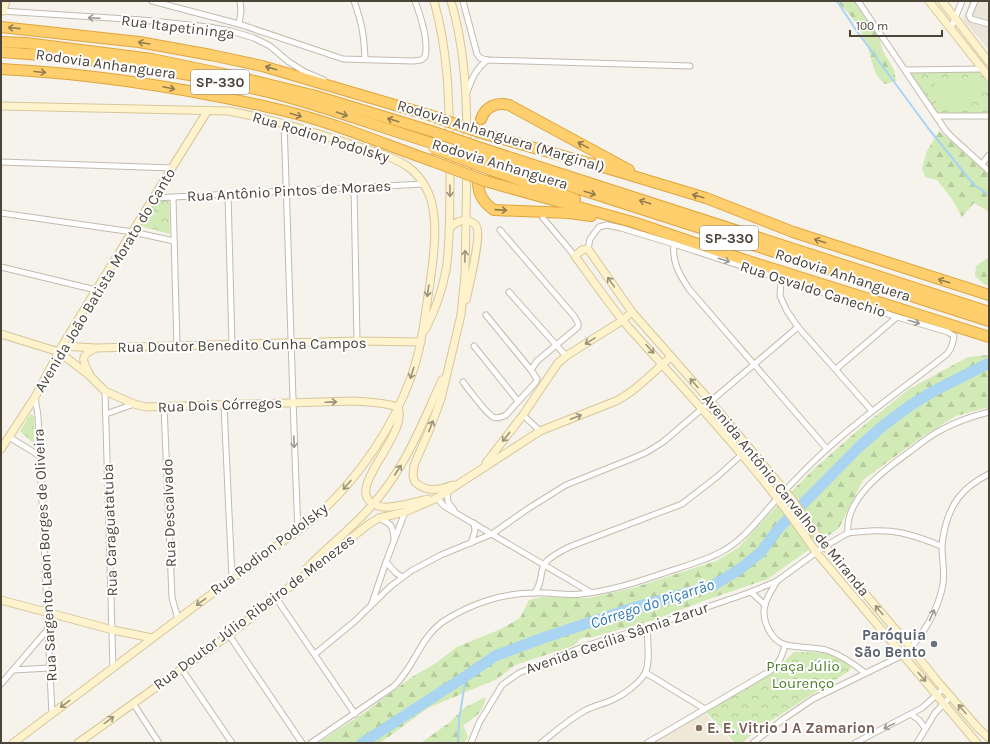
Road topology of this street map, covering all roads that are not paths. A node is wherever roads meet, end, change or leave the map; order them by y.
1 (6, 1) edge
2 (152, 1) edge
3 (240, 1) edge
4 (354, 1) edge
5 (415, 1) edge
6 (434, 1) edge
7 (451, 1) edge
8 (463, 1) edge
9 (858, 1) edge
10 (929, 1) edge
11 (942, 1) edge
12 (962, 1) edge
13 (975, 1) edge
14 (2, 11) edge
15 (956, 19) junction
16 (239, 24) junction
17 (989, 24) edge
18 (1, 27) edge
19 (951, 28) junction
20 (1, 42) edge
21 (1, 52) edge
22 (365, 59) junction
23 (487, 60) junction
24 (989, 62) edge
25 (690, 66) dead end
26 (1, 69) edge
27 (982, 69) junction
28 (906, 70) junction
29 (989, 77) edge
30 (341, 88) junction
31 (466, 95) junction
32 (1, 106) edge
33 (208, 110) junction
34 (936, 116) junction
35 (988, 116) edge
36 (481, 119) tunnel mouth
37 (284, 124) junction
38 (432, 146) junction
39 (486, 155) junction
40 (989, 155) edge
41 (1, 162) edge
42 (982, 164) junction
43 (172, 168) junction
44 (989, 171) edge
45 (481, 182) junction
46 (424, 184) junction
47 (354, 187) junction
48 (667, 188) junction
49 (286, 191) junction
50 (228, 194) junction
51 (154, 198) junction
52 (173, 198) junction
53 (1, 213) edge
54 (543, 218) dead end
55 (466, 221) junction
56 (636, 223) junction
57 (449, 229) junction
58 (500, 230) dead end
59 (133, 232) junction
60 (174, 241) junction
61 (674, 244) junction
62 (588, 249) junction
63 (575, 256) junction
64 (1, 267) edge
65 (782, 279) junction
66 (96, 290) junction
67 (509, 292) dead end
68 (985, 294) edge
69 (632, 312) junction
70 (974, 312) junction
71 (989, 312) edge
72 (461, 315) junction
73 (486, 315) dead end
74 (896, 317) junction
75 (623, 320) junction
76 (989, 321) edge
77 (798, 327) junction
78 (1, 334) edge
79 (989, 337) edge
80 (421, 339) junction
81 (357, 341) junction
82 (292, 344) junction
83 (232, 345) junction
84 (474, 346) dead end
85 (557, 346) junction
86 (78, 347) junction
87 (177, 347) junction
88 (96, 348) junction
89 (60, 349) junction
90 (566, 356) junction
91 (83, 357) junction
92 (671, 357) junction
93 (71, 361) junction
94 (449, 364) junction
95 (663, 364) junction
96 (755, 365) junction
97 (836, 369) junction
98 (531, 370) junction
99 (90, 376) junction
100 (463, 382) dead end
101 (105, 391) junction
102 (35, 397) junction
103 (518, 401) junction
104 (711, 402) junction
105 (292, 403) junction
106 (134, 404) junction
107 (224, 405) junction
108 (164, 406) junction
109 (398, 407) junction
110 (702, 409) junction
111 (872, 411) junction
112 (989, 412) edge
113 (106, 414) junction
114 (523, 415) junction
115 (540, 431) junction
116 (9, 437) junction
117 (749, 448) junction
118 (1, 449) edge
119 (827, 449) junction
120 (741, 455) junction
121 (40, 456) junction
122 (481, 470) junction
123 (989, 474) edge
124 (461, 483) junction
125 (785, 491) junction
126 (448, 492) junction
127 (437, 498) junction
128 (777, 499) junction
129 (374, 504) junction
130 (405, 512) junction
131 (456, 512) junction
132 (379, 518) junction
133 (474, 523) junction
134 (298, 531) junction
135 (848, 533) junction
136 (492, 534) junction
137 (394, 540) junction
138 (471, 543) junction
139 (826, 546) junction
140 (942, 546) junction
141 (816, 552) junction
142 (386, 562) junction
143 (545, 564) junction
144 (402, 577) junction
145 (232, 578) junction
146 (777, 580) junction
147 (295, 581) junction
148 (590, 592) junction
149 (751, 592) junction
150 (534, 593) junction
151 (276, 598) junction
152 (1, 600) edge
153 (372, 604) junction
154 (765, 605) junction
155 (48, 613) junction
156 (178, 619) junction
157 (647, 627) junction
158 (48, 629) junction
159 (113, 630) junction
160 (228, 635) junction
161 (152, 638) junction
162 (785, 645) junction
163 (911, 648) junction
164 (315, 654) junction
165 (903, 655) junction
166 (50, 668) junction
167 (113, 668) junction
168 (181, 668) junction
169 (13, 670) junction
170 (646, 673) junction
171 (865, 673) junction
172 (1, 684) edge
173 (944, 688) junction
174 (937, 695) junction
175 (951, 696) junction
176 (133, 703) junction
177 (944, 703) junction
178 (705, 709) junction
179 (52, 714) junction
180 (355, 714) junction
181 (912, 715) junction
182 (925, 728) junction
183 (554, 733) junction
184 (989, 738) edge
185 (88, 740) edge
186 (13, 743) edge
187 (78, 743) edge
188 (160, 743) edge
189 (232, 743) edge
190 (302, 743) edge
191 (311, 743) edge
192 (471, 743) edge
193 (541, 743) edge
194 (550, 743) edge
195 (647, 743) edge
196 (753, 743) edge
197 (854, 743) edge
198 (916, 743) edge
199 (977, 743) edge

1 - 14 street
2 - 16 street
3 - 16 street
4 - 22 street
5 - 22 street
6 -> 57 street
7 - 31 street
8 - 23 street
9 - 28 street
10 - 19 street
11 - 15 street
12 - 15 street
13 - 17 street
30 -> 14 street, Rua Itapetininga
15 - 19 street
15 - 24 street
16 - 22 street
30 -> 18 highway, Rodovia Anhanguera (Marginal)
19 - 27 street
39 -> 20 highway, Rodovia Anhanguera / SP-330, bridge
21 -> 38 highway, Rodovia Anhanguera / SP-330
23 - 25 street
23 - 31 street
26 -> 45 highway, bridge
27 - 28 street
27 - 29 street
28 - 34 street
30 - 48 highway, Rodovia Anhanguera (Marginal), bridge
31 - 55 street
32 - 33 street, Rua Rodion Podolsky
33 - 37 street, Rua Rodion Podolsky
33 - 43 street, Avenida João Batista Morato do Canto
34 - 35 street
34 - 42 street
48 -> 36 highway
37 - 46 street, Rua Rodion Podolsky
37 - 49 street
38 - 39 highway, Rodovia Anhanguera / SP-330, bridge
38 - 56 highway, bridge
39 - 70 highway, Rodovia Anhanguera / SP-330
40 - 42 street
41 - 43 street
42 - 44 street
43 - 51 street, Avenida João Batista Morato do Canto
45 - 56 highway
45 -> 56 highway
46 - 47 street, Rua Antônio Pintos de Moraes
46 -> 80 street, Rua Rodion Podolsky
47 - 49 street, Rua Antônio Pintos de Moraes
47 - 81 street
68 -> 48 highway, Rodovia Anhanguera (Marginal)
49 - 50 street, Rua Antônio Pintos de Moraes
49 - 82 street
50 - 52 street, Rua Antônio Pintos de Moraes
50 - 83 street
51 - 52 street, Rua Antônio Pintos de Moraes
51 - 59 street, Avenida João Batista Morato do Canto
52 - 60 street
53 - 59 street
54 - 63 street
55 - 57 street
72 -> 55 street
55 - 72 street
56 - 79 highway
57 - 80 street
58 - 85 street
59 - 60 street
59 - 66 street, Avenida João Batista Morato do Canto
60 - 87 street
61 - 62 street, Rua Osvaldo Canechio
61 -> 65 street, Rua Osvaldo Canechio
61 - 96 street
62 - 63 street
69 -> 62 street, Avenida Antônio Carvalho de Miranda
63 - 75 street, Avenida Antônio Carvalho de Miranda
64 - 66 street
65 - 74 street, Rua Osvaldo Canechio
65 - 77 street
66 - 89 street, Avenida João Batista Morato do Canto
67 - 85 street
69 - 75 street
69 - 92 street, Avenida Antônio Carvalho de Miranda
70 - 71 highway, Rodovia Anhanguera / SP-330
70 - 76 highway, Rodovia Anhanguera / SP-330
72 - 94 street
73 - 98 street
74 - 97 street
74 -> 111 street, Rua Osvaldo Canechio
75 -> 90 street
75 -> 95 street, Avenida Antônio Carvalho de Miranda
77 - 96 street
77 - 97 street
78 - 89 street
80 - 81 street, Rua Doutor Benedito Cunha Campos
80 -> 109 street, Rua Rodion Podolsky
81 - 82 street, Rua Doutor Benedito Cunha Campos
82 - 83 street, Rua Doutor Benedito Cunha Campos
82 - 105 street
83 - 87 street, Rua Doutor Benedito Cunha Campos
84 - 103 street
85 - 90 street
85 - 98 street
86 - 88 street, Rua Doutor Benedito Cunha Campos
86 - 89 street, Rua Doutor Benedito Cunha Campos
86 - 91 street
87 - 88 street, Rua Doutor Benedito Cunha Campos
88 - 91 street
89 - 93 street, Rua Dois Córregos
89 - 102 street, Avenida João Batista Morato do Canto
90 - 114 street
91 - 93 street
91 - 99 street
92 - 95 street
104 -> 92 street, Avenida Antônio Carvalho de Miranda
93 - 99 street, Rua Dois Córregos
124 -> 94 street
129 -> 94 street
95 - 110 street, Avenida Antônio Carvalho de Miranda
115 -> 95 street
96 - 104 street
96 - 119 street
97 - 111 street
98 - 103 street
99 - 101 street, Rua Dois Córregos
100 - 103 street
101 - 106 street, Rua Dois Córregos
101 - 113 street, Rua Caraguatatuba
102 - 116 street, Avenida João Batista Morato do Canto
102 - 121 street, Rua Sargento Laon Borges de Oliveira
104 - 110 street
104 - 117 street, Avenida Antônio Carvalho de Miranda
105 - 107 street, Rua Dois Córregos
105 -> 109 street, Rua Dois Córregos
105 -> 134 street
106 - 108 street, Rua Dois Córregos
106 - 113 street
107 - 108 street, Rua Dois Córregos
107 - 145 street
108 - 156 street, Rua Descalvado
109 - 129 street
109 -> 134 street, Rua Rodion Podolsky
110 - 120 street, Avenida Antônio Carvalho de Miranda
110 - 136 street
111 - 119 street
112 - 135 street
113 - 159 street, Rua Caraguatatuba
114 - 115 street
114 -> 122 street
115 - 122 street
116 - 118 street, Avenida João Batista Morato do Canto
116 - 121 street
117 - 120 street
117 - 125 street, Avenida Antônio Carvalho de Miranda
119 - 125 street
120 - 128 street, Avenida Antônio Carvalho de Miranda
120 - 143 street
121 - 155 street, Rua Sargento Laon Borges de Oliveira
122 - 124 street
123 - 140 street
124 - 126 street
125 - 128 street
125 - 139 street, Avenida Antônio Carvalho de Miranda
126 - 127 street
126 - 131 street
127 - 129 street
127 - 130 street, Rua Doutor Júlio Ribeiro de Menezes
127 - 131 street
128 - 141 street, Avenida Antônio Carvalho de Miranda
128 - 148 street
129 - 147 street
130 - 132 street, Rua Doutor Júlio Ribeiro de Menezes
130 - 137 street
131 - 133 street
132 - 137 street
132 - 147 street, Rua Doutor Júlio Ribeiro de Menezes
133 - 136 street
133 - 138 street
134 - 145 street, Rua Rodion Podolsky
135 - 139 street, Avenida Cecília Sâmia Zarur
135 - 140 street
136 - 138 street
136 - 143 street
137 - 142 street
138 - 144 street
139 - 141 street, Avenida Cecília Sâmia Zarur
163 -> 139 street, Avenida Antônio Carvalho de Miranda
163 -> 140 street
141 - 146 street, Avenida Cecília Sâmia Zarur
141 - 165 street, Avenida Antônio Carvalho de Miranda
142 - 144 street
142 - 153 street
143 - 148 street
143 - 150 street
144 - 153 street
145 -> 156 street, Rua Rodion Podolsky
146 - 149 street, Avenida Cecília Sâmia Zarur
146 - 154 street
147 - 151 street, Rua Doutor Júlio Ribeiro de Menezes
148 - 150 street
149 - 154 street
149 - 157 street, Avenida Cecília Sâmia Zarur
150 - 180 street
151 - 160 street, Rua Doutor Júlio Ribeiro de Menezes
151 - 164 street
152 - 155 street
153 - 164 street
154 - 162 street
155 - 158 street, Rua Sargento Laon Borges de Oliveira
155 - 159 street
156 - 161 street, Rua Rodion Podolsky
157 - 170 street
157 - 192 street, Avenida Cecília Sâmia Zarur
158 - 166 street, Rua Sargento Laon Borges de Oliveira
158 - 169 street
159 - 161 street
159 - 167 street, Rua Caraguatatuba
160 - 168 street, Rua Doutor Júlio Ribeiro de Menezes
160 - 190 street
161 - 167 street, Rua Rodion Podolsky
162 - 171 street
162 - 178 street
163 - 165 street
163 - 173 street, Avenida Antônio Carvalho de Miranda
164 - 180 street
165 - 171 street
165 -> 174 street, Avenida Antônio Carvalho de Miranda
166 - 169 street
166 - 179 street, Rua Sargento Laon Borges de Oliveira
167 -> 179 street, Rua Rodion Podolsky
168 - 176 street, Rua Doutor Júlio Ribeiro de Menezes
168 - 189 street
169 - 172 street
170 - 178 street
170 - 183 street
171 - 196 street
173 - 174 street
173 - 175 street, Avenida Antônio Carvalho de Miranda
174 - 177 street, Avenida Antônio Carvalho de Miranda
174 - 181 street
175 - 177 street
184 -> 175 street, Avenida Antônio Carvalho de Miranda
185 -> 176 street, Rua Doutor Júlio Ribeiro de Menezes
176 - 188 street
177 - 182 street
177 - 199 street, Avenida Antônio Carvalho de Miranda
178 - 195 street
179 - 186 street, Rua Rodion Podolsky
180 - 191 street
181 - 182 street
181 -> 197 street
182 - 198 street
183 - 193 street
183 - 194 street
185 - 187 street, Rua Doutor Júlio Ribeiro de Menezes

